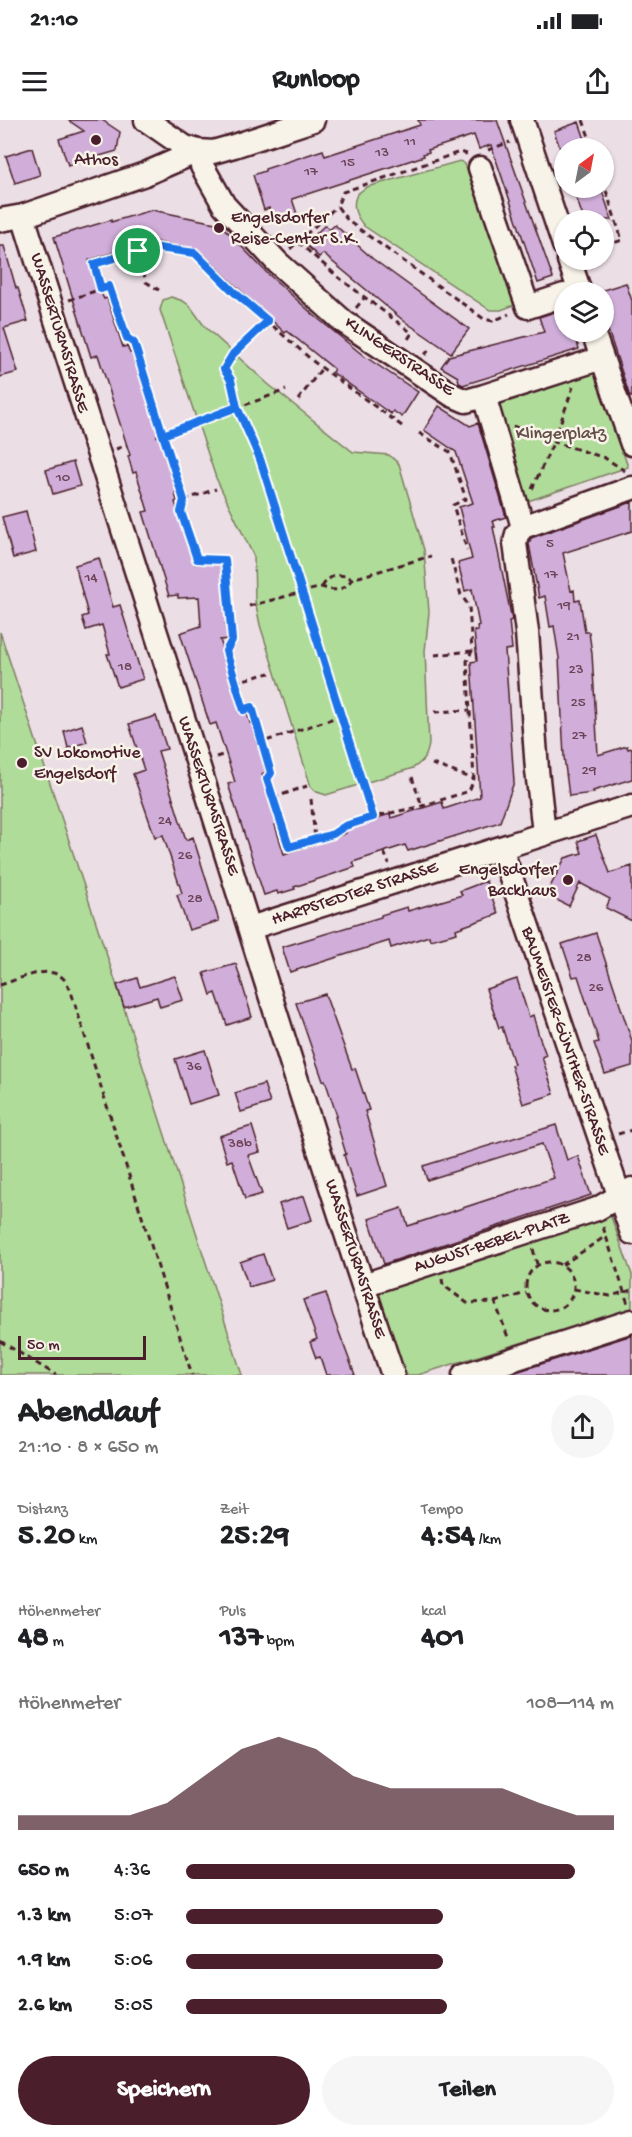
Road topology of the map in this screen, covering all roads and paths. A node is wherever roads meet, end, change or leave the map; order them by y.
1 (146, 120) edge
2 (313, 120) edge
3 (583, 120) edge
4 (525, 128) edge
5 (589, 138) edge
6 (198, 151) junction
7 (476, 162) junction
8 (337, 206) junction
9 (554, 215) edge
10 (614, 215) edge
11 (23, 216) junction
12 (0, 220) edge
13 (298, 242) junction
14 (614, 243) edge
15 (138, 251) junction
16 (277, 262) junction
17 (101, 289) junction
18 (159, 291) dead end
19 (554, 299) edge
20 (51, 306) junction
21 (528, 308) junction
22 (268, 321) junction
23 (412, 333) dead end
24 (593, 342) edge
25 (592, 361) junction
26 (322, 368) junction
27 (286, 390) dead end
28 (484, 396) junction
29 (298, 400) dead end
30 (237, 407) junction
31 (491, 421) junction
32 (402, 426) dead end
33 (419, 434) dead end
34 (163, 435) junction
35 (156, 436) dead end
36 (554, 441) junction
37 (632, 444) edge
38 (630, 481) edge
39 (216, 489) dead end
40 (184, 500) junction
41 (521, 521) junction
42 (466, 550) dead end
43 (450, 555) dead end
44 (432, 556) dead end
45 (352, 579) junction
46 (322, 587) junction
47 (303, 593) junction
48 (249, 606) dead end
49 (472, 651) junction
50 (435, 655) dead end
51 (270, 673) dead end
52 (235, 682) junction
53 (470, 710) junction
54 (435, 712) dead end
55 (341, 716) junction
56 (259, 743) junction
57 (432, 764) dead end
58 (412, 777) dead end
59 (474, 779) junction
60 (307, 786) dead end
61 (273, 798) junction
62 (311, 799) dead end
63 (422, 806) junction
64 (632, 806) edge
65 (373, 817) junction
66 (375, 824) dead end
67 (544, 833) junction
68 (315, 840) junction
69 (501, 848) junction
70 (250, 928) junction
71 (0, 985) edge
72 (625, 1192) edge
73 (597, 1209) junction
74 (631, 1230) edge
75 (606, 1236) junction
76 (437, 1262) junction
77 (562, 1265) junction
78 (363, 1285) junction
79 (574, 1289) junction
80 (632, 1290) edge
81 (526, 1293) junction
82 (625, 1293) junction
83 (495, 1302) junction
84 (632, 1314) edge
85 (632, 1321) edge
86 (0, 1341) edge
87 (516, 1358) junction
88 (56, 1375) edge
89 (192, 1375) edge
90 (393, 1375) edge
91 (464, 1375) edge

1 - 6 street
2 - 6 street
3 - 5 path
4 - 7 path
4 - 9 street
6 - 11 street
6 - 16 street, KLINGERSTRASSE
7 - 8 path
7 - 21 street
8 - 13 path
8 - 21 path
10 - 14 path
11 - 12 street
11 - 20 street, WASSERTURMSTRASSE
13 - 16 path
13 - 23 path
15 - 17 path
15 - 18 path
15 - 22 path
16 - 28 street, KLINGERSTRASSE
17 - 20 path
17 - 34 path
19 - 21 street
20 - 70 street, WASSERTURMSTRASSE
22 - 26 path
22 - 30 path
24 - 25 street
25 - 28 street
25 - 36 path
25 - 37 street
26 - 29 path
26 - 32 path
27 - 30 path
28 - 31 street
30 - 34 path
30 - 47 path
31 - 36 path
31 - 41 street
33 - 42 path
34 - 35 path
34 - 40 path
36 - 38 path
36 - 41 path
38 - 41 street
39 - 40 path
40 - 52 path
41 - 67 street
43 - 49 path
44 - 45 path
45 - 46 path
45 - 46 path
46 - 47 path
47 - 48 path
47 - 55 path
49 - 50 path
49 - 53 path
51 - 52 path
52 - 56 path
53 - 54 path
53 - 59 path
55 - 56 path
55 - 65 path
56 - 61 path
57 - 59 path
58 - 63 path
59 - 63 path
60 - 61 path
61 - 68 path
62 - 68 path
63 - 65 path
64 - 67 street, HARPSTEDTER STRASSE
65 - 66 path
65 - 68 path
67 - 69 street, HARPSTEDTER STRASSE
69 - 70 street, HARPSTEDTER STRASSE
69 - 72 street, BAUMEISTER-GÜNTHER-STRASSE
70 - 78 street, WASSERTURMSTRASSE
71 - 89 path
72 - 73 street, AUGUST-BEBEL-PLATZ
72 - 74 street, BAUMEISTER-GÜNTHER-STRASSE
73 - 75 path
73 - 76 street, AUGUST-BEBEL-PLATZ
74 - 75 path
75 - 77 path
75 - 82 path
76 - 78 street, AUGUST-BEBEL-PLATZ
76 - 83 path
77 - 79 path
77 - 81 path
78 - 90 street, WASSERTURMSTRASSE
79 - 81 path
79 - 82 path
80 - 82 path
81 - 83 path
82 - 84 path
83 - 87 path
85 - 87 street
86 - 88 path
87 - 91 street

